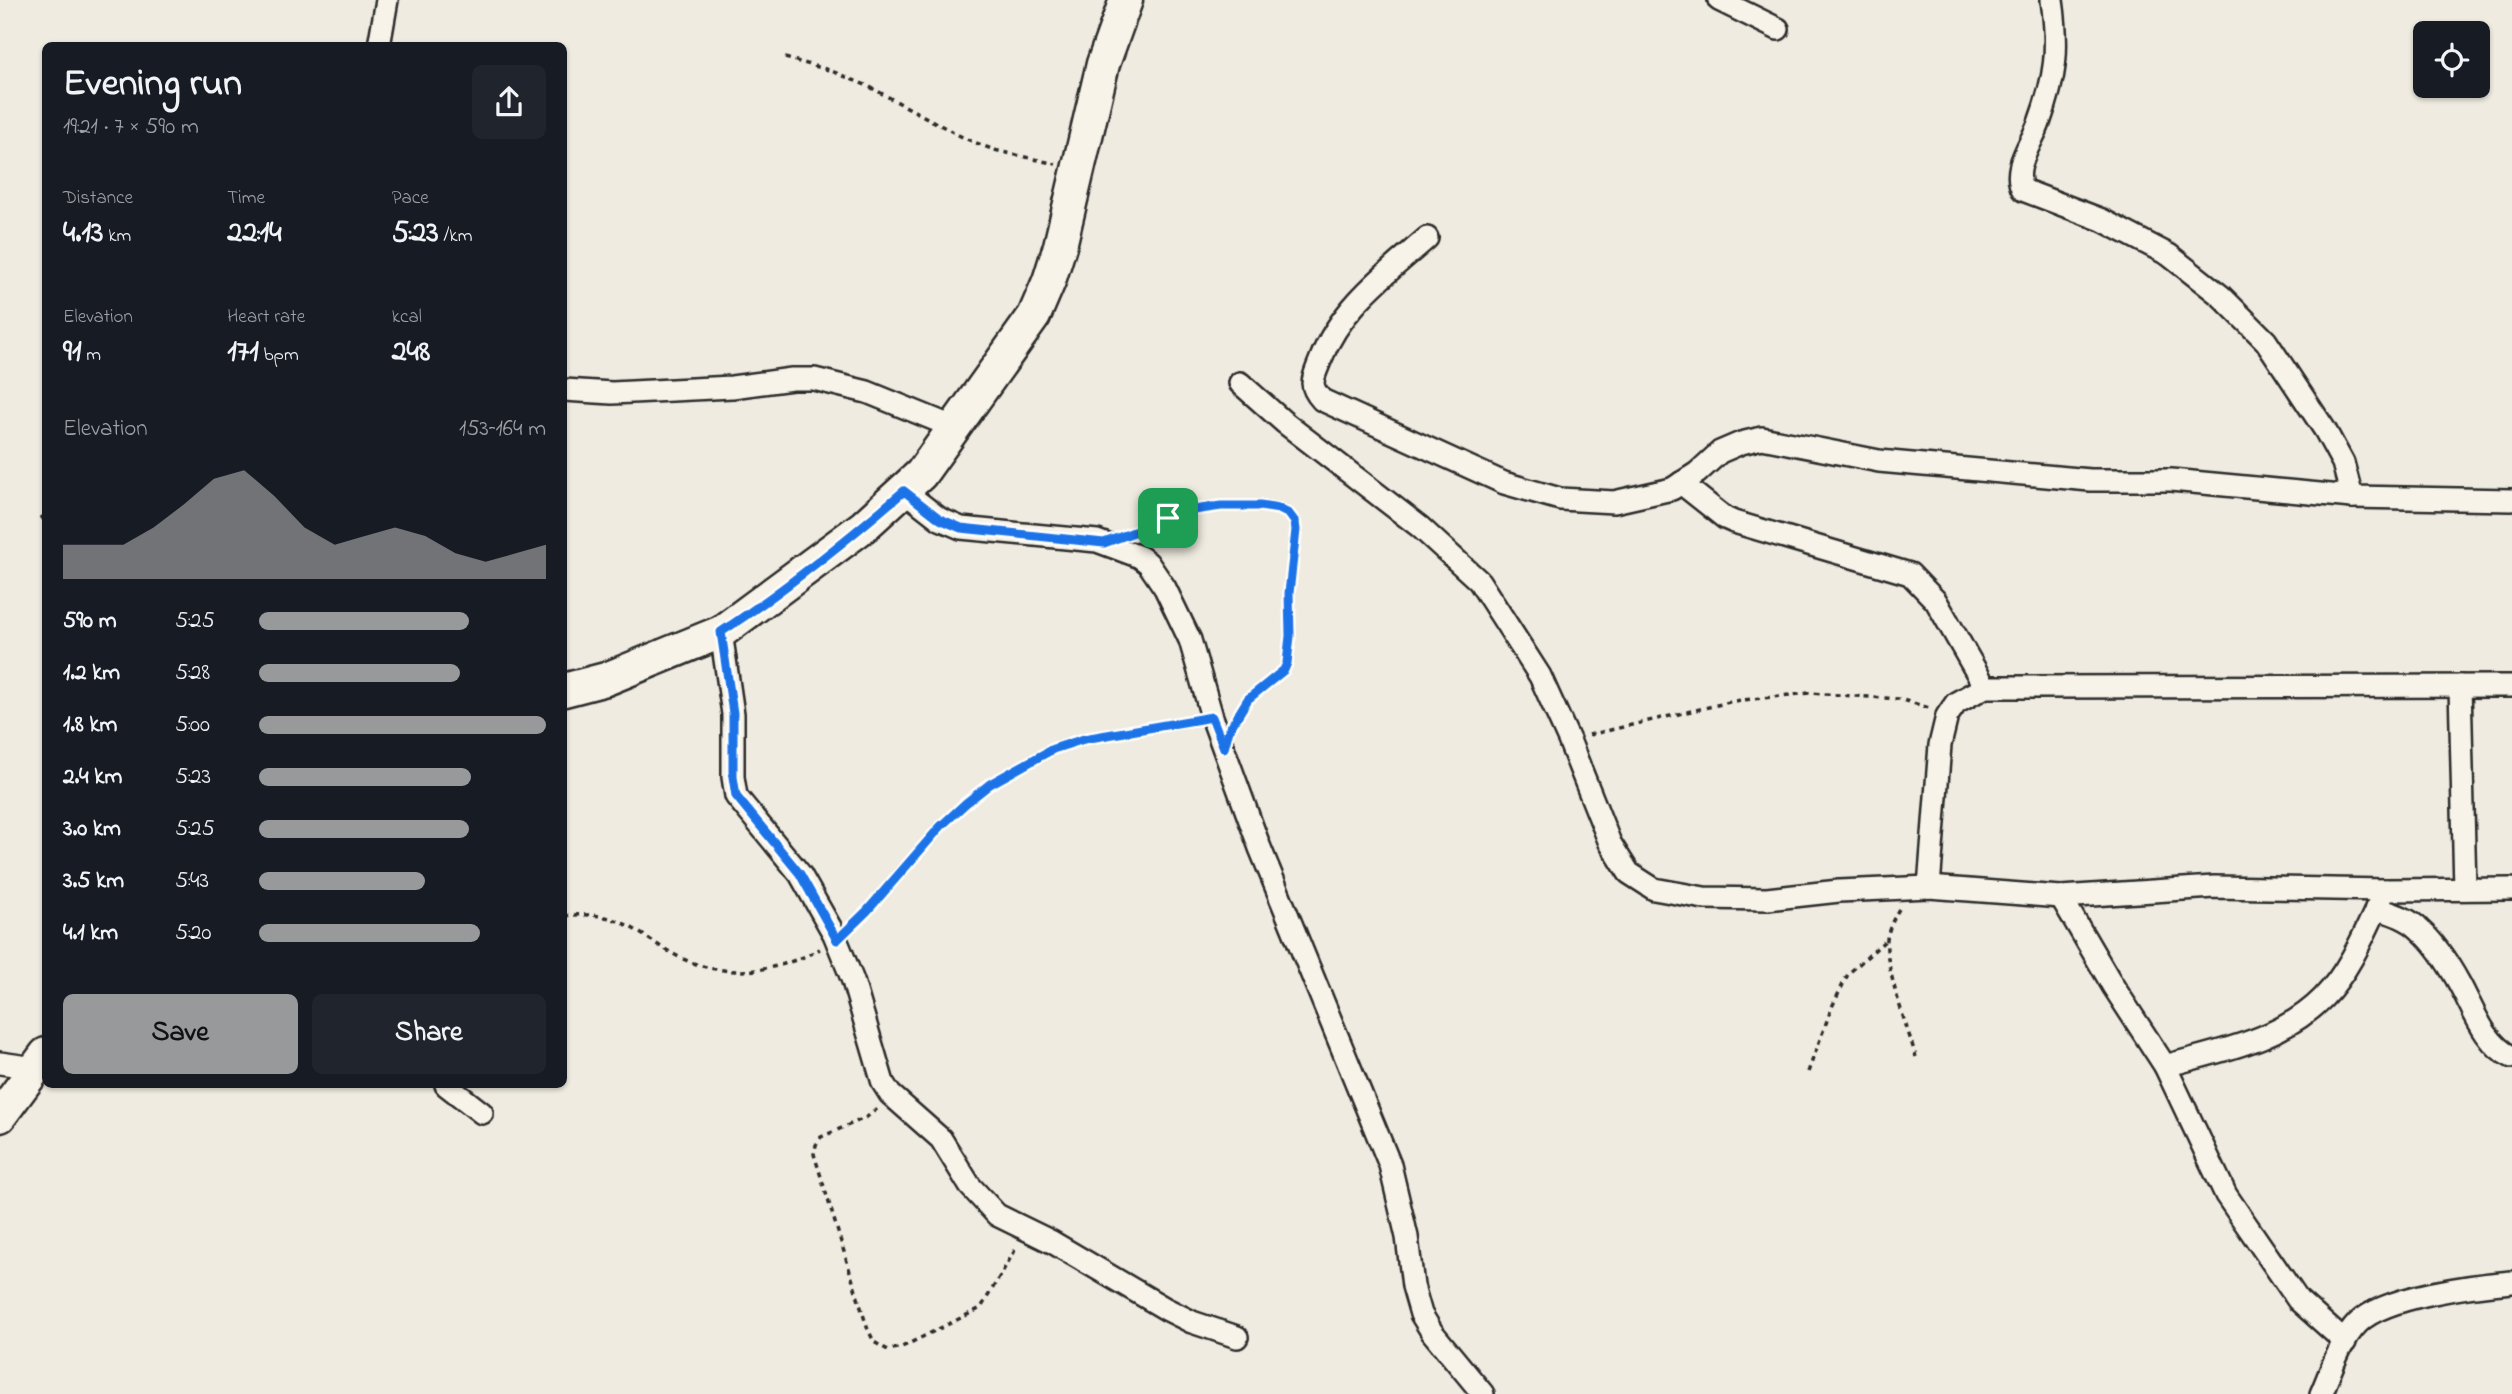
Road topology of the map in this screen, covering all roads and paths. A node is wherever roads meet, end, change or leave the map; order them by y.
1 (387, 0) edge
2 (1126, 0) edge
3 (1719, 0) edge
4 (2052, 0) edge
5 (1778, 29) dead end
6 (380, 42) edge
7 (785, 58) dead end
8 (1079, 167) junction
9 (1427, 238) dead end
10 (1240, 383) dead end
11 (567, 390) edge
12 (953, 427) junction
13 (1681, 483) junction
14 (904, 491) junction
15 (2353, 497) junction
16 (2512, 500) edge
17 (1104, 543) junction
18 (721, 632) junction
19 (1985, 687) junction
20 (2460, 687) junction
21 (2512, 687) edge
22 (567, 689) edge
23 (1947, 716) junction
24 (1212, 717) junction
25 (1569, 740) junction
26 (1224, 748) junction
27 (1920, 888) junction
28 (2465, 889) junction
29 (2512, 889) edge
30 (2061, 897) junction
31 (2381, 899) junction
32 (567, 916) edge
33 (1887, 939) junction
34 (837, 940) junction
35 (1916, 1057) dead end
36 (2512, 1057) edge
37 (40, 1061) edge
38 (0, 1063) edge
39 (2165, 1066) junction
40 (1808, 1072) dead end
41 (450, 1088) edge
42 (890, 1094) junction
43 (482, 1113) dead end
44 (0, 1116) edge
45 (1029, 1231) junction
46 (2512, 1282) edge
47 (1237, 1337) dead end
48 (2345, 1342) junction
49 (1483, 1394) edge
50 (2321, 1394) edge

1 - 6 street
2 - 8 street
3 - 5 street
4 - 15 street
7 - 8 path
8 - 12 street
9 - 13 street
10 - 25 street
11 - 12 street
12 - 14 street
13 - 15 street
13 - 19 street
14 - 17 street
14 - 18 street
15 - 16 street
17 - 24 street
17 - 26 path
18 - 22 street
18 - 34 street
19 - 20 street
19 - 23 street
20 - 21 street
20 - 28 street
23 - 25 path
23 - 27 street
24 - 26 street
24 - 34 path
25 - 27 street
26 - 49 street
27 - 30 street
27 - 33 path
28 - 29 street
28 - 31 street
30 - 31 street
30 - 39 street
31 - 36 street
31 - 39 street
32 - 34 path
33 - 35 path
33 - 40 path
34 - 42 street
37 - 38 street
37 - 44 street
39 - 48 street
41 - 43 street
42 - 45 street
42 - 45 path
45 - 47 street
46 - 48 street
48 - 50 street

